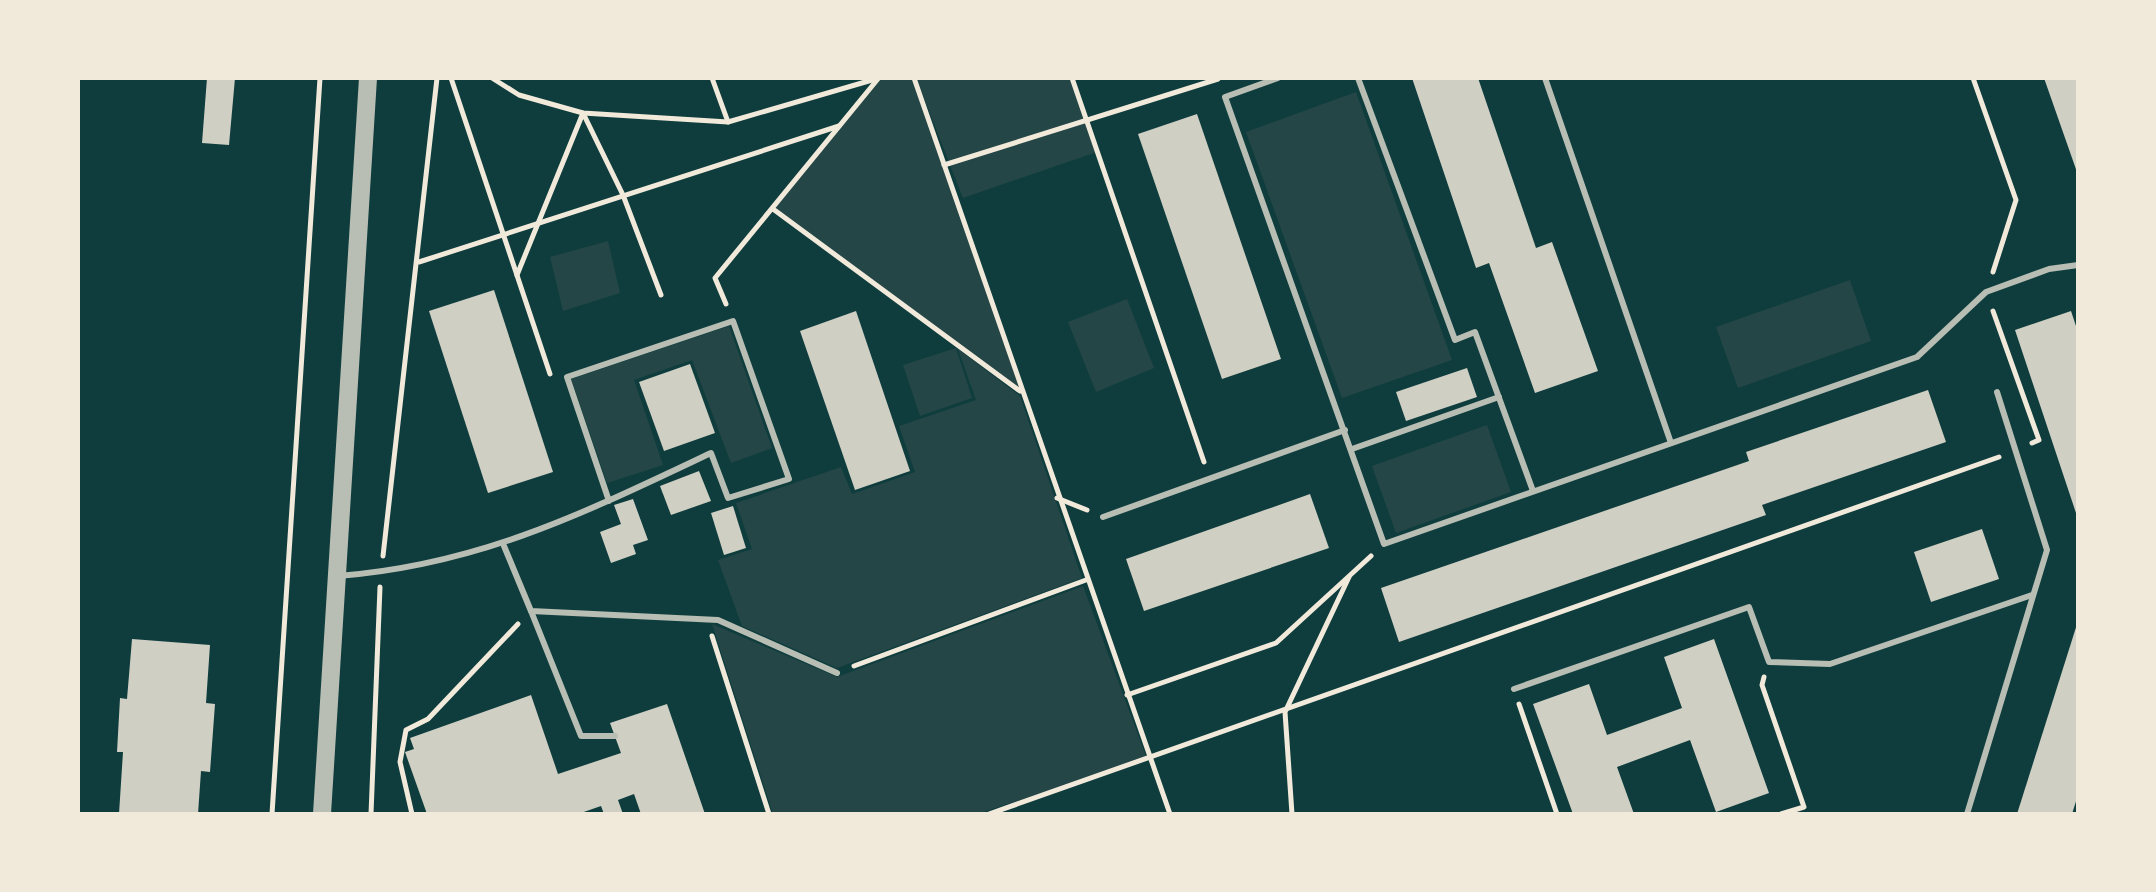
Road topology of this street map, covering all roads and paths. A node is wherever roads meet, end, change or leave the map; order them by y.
1 (320, 78) edge
2 (368, 78) edge
3 (437, 78) edge
4 (451, 78) edge
5 (492, 78) edge
6 (712, 78) edge
7 (878, 78) edge
8 (914, 78) edge
9 (1072, 78) edge
10 (1224, 78) edge
11 (1278, 78) edge
12 (1358, 78) edge
13 (1545, 78) edge
14 (583, 113) junction
15 (1086, 120) junction
16 (728, 122) junction
17 (839, 126) junction
18 (944, 165) junction
19 (622, 195) junction
20 (773, 209) junction
21 (535, 225) junction
22 (502, 235) junction
23 (418, 263) junction
24 (2078, 265) edge
25 (516, 278) junction
26 (661, 295) dead end
27 (732, 321) junction
28 (553, 383) dead end
29 (1997, 392) dead end
30 (1022, 393) junction
31 (1500, 397) junction
32 (1345, 430) junction
33 (1670, 443) junction
34 (1352, 449) junction
35 (2015, 451) junction
36 (1210, 479) junction
37 (1533, 491) junction
38 (1057, 498) junction
39 (609, 501) junction
40 (1104, 517) junction
41 (1068, 528) junction
42 (1384, 544) junction
43 (504, 546) junction
44 (381, 573) junction
45 (1350, 575) junction
46 (337, 576) junction
47 (1086, 580) junction
48 (2032, 596) junction
49 (531, 611) junction
50 (706, 620) junction
51 (1769, 662) junction
52 (837, 672) joint
53 (1514, 689) joint
54 (1126, 695) junction
55 (1285, 712) junction
56 (615, 736) dead end
57 (1151, 760) junction
58 (272, 814) edge
59 (322, 814) edge
60 (371, 814) edge
61 (412, 814) edge
62 (769, 814) edge
63 (989, 814) edge
64 (1170, 814) edge
65 (1292, 814) edge
66 (1557, 814) edge
67 (1782, 814) edge
68 (1967, 814) edge

1 - 58 path
2 - 46 street
3 - 23 path
4 - 22 path
5 - 14 path
6 - 16 path
7 - 16 path
7 - 17 path
8 - 18 path
9 - 15 path
10 - 15 path
11 - 32 lane
12 - 31 lane
13 - 33 lane
14 - 16 path
14 - 19 path
14 - 21 path
15 - 18 path
15 - 36 path
17 - 19 path
17 - 20 path
18 - 30 path
19 - 21 path
19 - 26 path
20 - 27 path
20 - 30 path
21 - 22 path
21 - 25 path
22 - 23 path
22 - 25 path
23 - 44 path
24 - 33 lane
25 - 28 path
27 - 39 lane
27 - 39 lane
29 - 35 lane
30 - 38 path
31 - 34 lane
31 - 37 lane
32 - 34 lane
32 - 36 lane
33 - 37 lane
34 - 42 lane
35 - 48 lane
35 - 55 path
36 - 40 lane
37 - 42 lane
38 - 40 path
38 - 41 path
39 - 43 lane
40 - 41 path
41 - 47 path
42 - 45 path
43 - 44 lane
43 - 49 lane
44 - 46 lane
44 - 60 path
45 - 54 path
45 - 55 path
46 - 59 street
47 - 52 path
47 - 54 path
48 - 51 lane
48 - 68 lane
49 - 50 lane
49 - 56 lane
49 - 61 path
50 - 52 lane
50 - 62 path
51 - 53 lane
51 - 67 path
53 - 66 path
54 - 57 path
55 - 57 path
55 - 65 path
57 - 63 path
57 - 64 path

